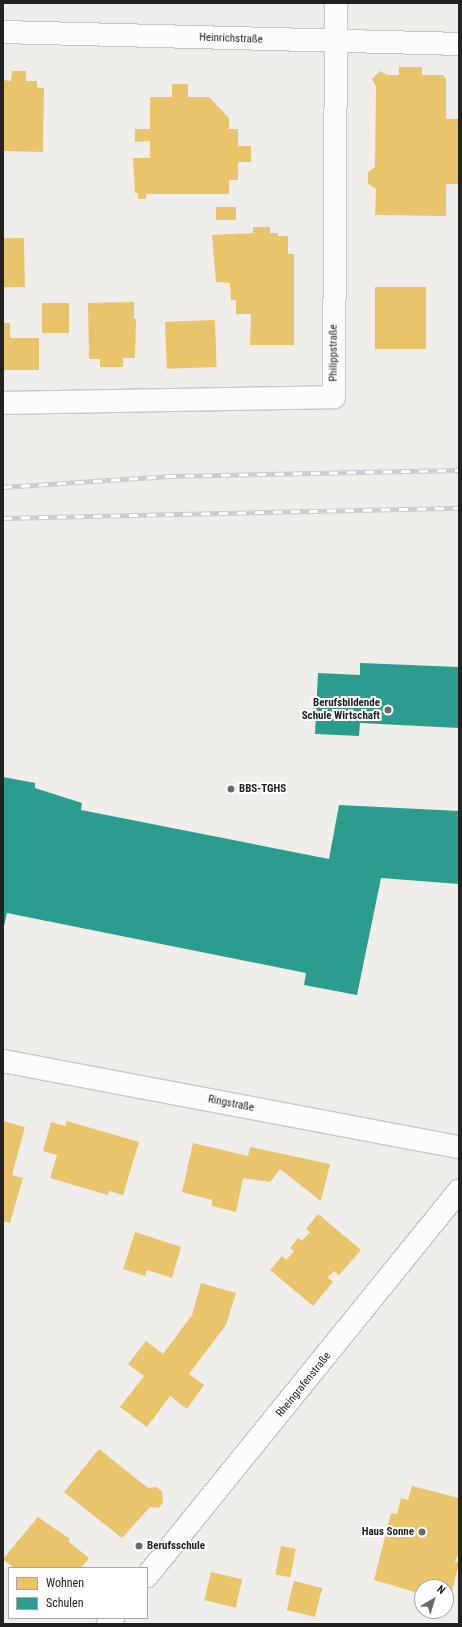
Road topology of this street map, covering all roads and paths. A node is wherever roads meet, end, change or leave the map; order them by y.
1 (336, 3) edge
2 (3, 32) edge
3 (335, 42) junction
4 (459, 44) edge
5 (3, 403) edge
6 (3, 1061) edge
7 (459, 1147) edge
8 (459, 1191) edge
9 (148, 1575) edge

1 - 3 street, Philippstraße
2 - 3 street, Heinrichstraße
3 - 4 street, Heinrichstraße
3 - 5 street, Philippstraße
6 - 7 street, Ringstraße
8 - 9 street, Rheingrafenstraße

